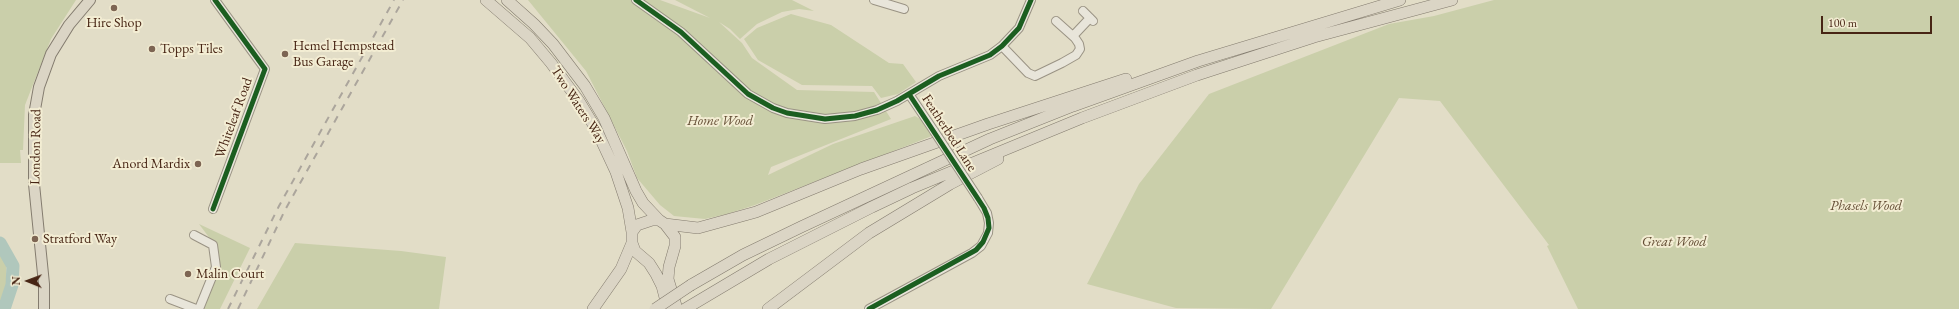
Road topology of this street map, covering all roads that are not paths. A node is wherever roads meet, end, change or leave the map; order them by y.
1 (90, 0) edge
2 (215, 0) edge
3 (486, 0) edge
4 (506, 0) edge
5 (636, 0) edge
6 (874, 0) edge
7 (1031, 0) edge
8 (1400, 0) edge
9 (1452, 0) edge
10 (904, 9) dead end
11 (1083, 11) dead end
12 (1056, 21) dead end
13 (1073, 36) junction
14 (1002, 46) junction
15 (1198, 61) junction
16 (909, 94) junction
17 (1020, 144) junction
18 (213, 209) dead end
19 (662, 222) junction
20 (194, 235) dead end
21 (632, 238) junction
22 (170, 299) dead end
23 (44, 309) edge
24 (196, 309) edge
25 (200, 309) edge
26 (593, 309) edge
27 (655, 309) edge
28 (668, 309) edge
29 (677, 309) edge
30 (685, 309) edge
31 (768, 309) edge
32 (868, 309) edge

1 - 23 main road, London Road
2 - 18 street, Whiteleaf Road
3 - 21 highway, Two Waters Way
4 - 19 highway, Two Waters Way
5 - 16 street, Featherbed Lane
6 - 10 street
7 - 14 street
8 - 15 highway
9 - 17 highway
11 - 13 street
12 - 13 street
13 - 14 street
14 - 16 street
15 - 19 highway
15 - 27 highway, bridge
16 - 32 street, Featherbed Lane, bridge
17 - 30 highway
17 - 31 highway
19 - 21 highway
19 - 29 highway, Two Waters Way
20 - 25 street
21 - 26 highway
21 - 28 highway
22 - 24 street

